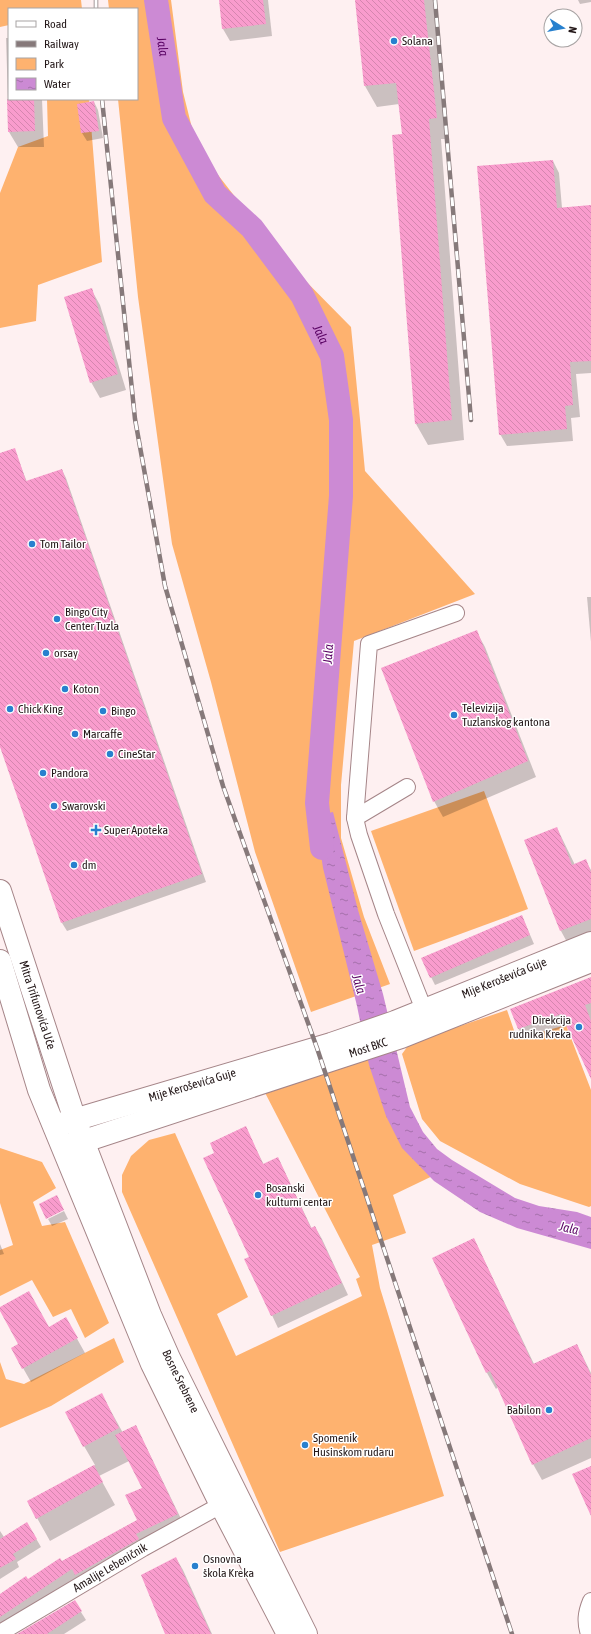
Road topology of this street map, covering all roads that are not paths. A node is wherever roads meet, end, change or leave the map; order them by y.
1 (456, 613) dead end
2 (407, 787) dead end
3 (354, 818) junction
4 (0, 891) edge
5 (591, 944) edge
6 (0, 961) edge
7 (591, 961) edge
8 (428, 1018) junction
9 (398, 1029) joint
10 (333, 1051) junction
11 (75, 1120) junction
12 (53, 1126) junction
13 (84, 1141) junction
14 (63, 1148) junction
15 (221, 1505) junction
16 (591, 1601) edge
17 (0, 1633) edge
18 (288, 1634) edge
19 (306, 1634) edge
20 (589, 1634) edge

1 - 3 street
2 - 3 street
3 - 8 street
4 - 11 main road, Mitra Trifunovića Uče
5 - 8 main road, Mije Keroševića Guje
6 - 12 main road, Mitra Trifunovića Uče
7 - 8 main road, Mije Keroševića Guje
8 - 9 main road, Mije Keroševića Guje
9 - 10 main road, Most BKC
10 - 11 main road, Mije Keroševića Guje
10 - 13 main road, Mije Keroševića Guje
11 - 12 main road, Mije Keroševića Guje
11 - 13 main road, Bosne Srebrene
12 - 14 main road, Mitra Trifunovića Uče
13 - 14 main road, Mije Keroševića Guje
13 - 19 main road, Bosne Srebrene
14 - 15 main road, Bosne Srebrene
15 - 17 street, Amalije Lebeničnik
15 - 18 main road, Bosne Srebrene
16 - 20 street

